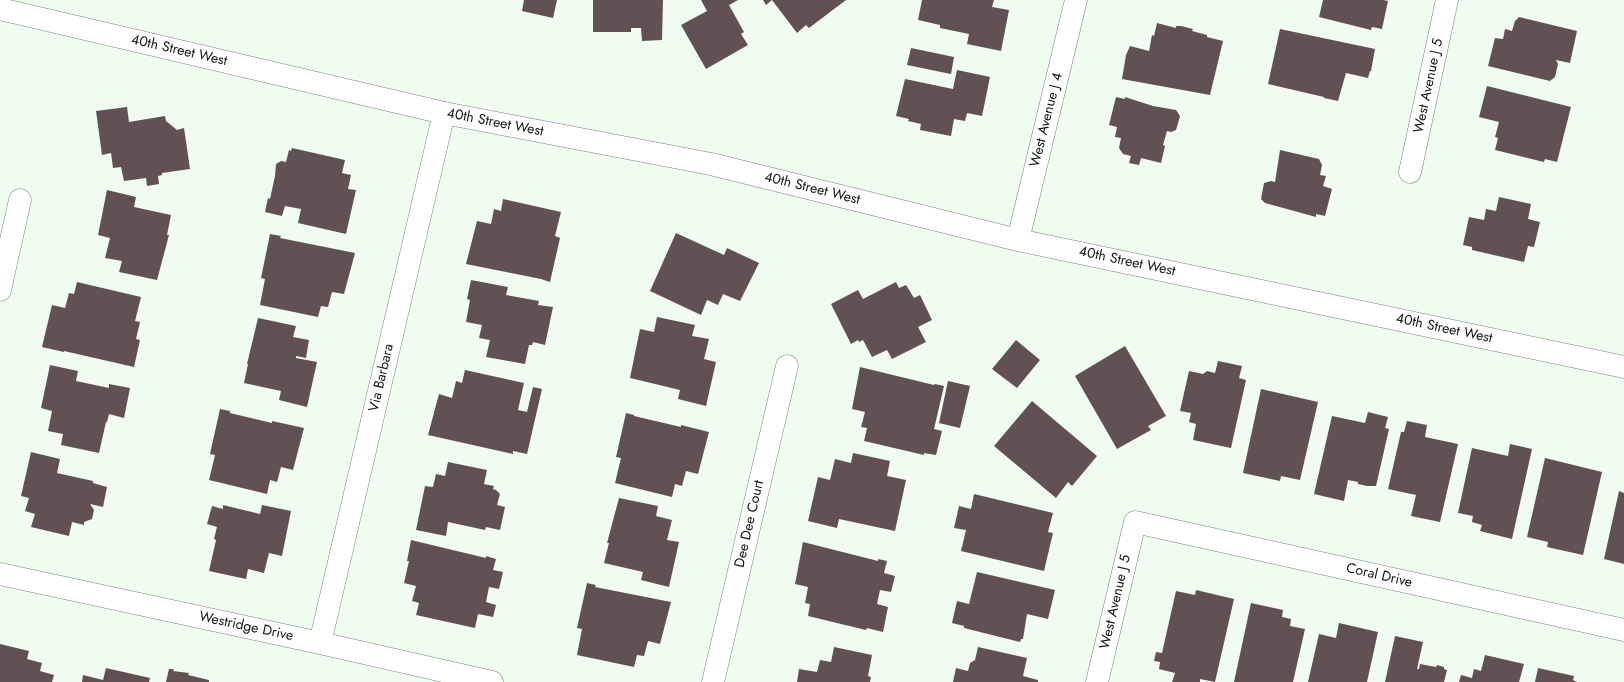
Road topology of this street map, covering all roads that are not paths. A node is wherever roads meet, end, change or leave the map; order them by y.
1 (1076, 0) edge
2 (1447, 0) edge
3 (0, 9) edge
4 (444, 113) junction
5 (1410, 172) dead end
6 (20, 200) dead end
7 (1018, 240) junction
8 (0, 290) edge
9 (787, 366) dead end
10 (1624, 367) edge
11 (1135, 522) joint
12 (0, 574) edge
13 (1624, 630) edge
14 (320, 643) junction
15 (492, 682) edge
16 (713, 682) edge
17 (1098, 682) edge

1 - 7 street, West Avenue J 4
2 - 5 street, West Avenue J 5
3 - 4 street, 40th Street West
4 - 7 street, 40th Street West
4 - 14 street, Via Barbara
6 - 8 street
7 - 10 street, 40th Street West
9 - 16 street, Dee Dee Court
11 - 13 street, Coral Drive
11 - 17 street, West Avenue J 5
12 - 14 street, Westridge Drive
14 - 15 street, Westridge Drive

